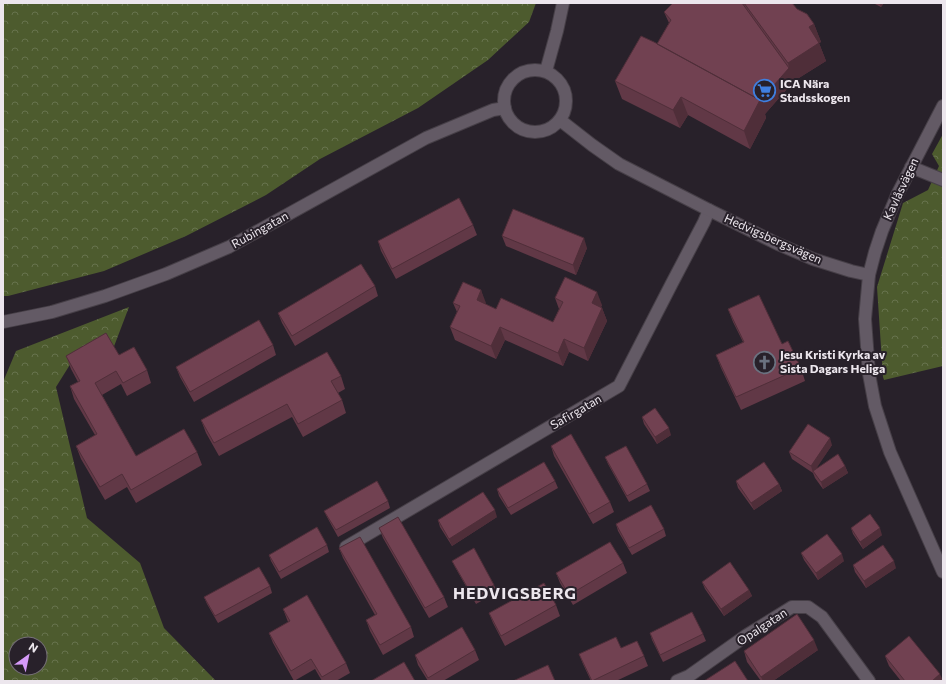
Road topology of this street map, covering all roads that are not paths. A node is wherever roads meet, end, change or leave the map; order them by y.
1 (563, 3) edge
2 (546, 71) junction
3 (943, 106) edge
4 (505, 108) junction
5 (560, 120) junction
6 (911, 166) junction
7 (943, 180) edge
8 (709, 210) junction
9 (869, 275) junction
10 (3, 322) edge
11 (345, 548) edge
12 (943, 572) edge
13 (677, 681) edge
14 (869, 681) edge

1 - 2 street
2 - 4 street
2 - 5 street
3 - 6 street, Kavlåsvägen
4 - 5 street
4 - 10 street, Rubingatan
5 - 8 street, Hedvigsbergsvägen
6 - 7 street
6 - 9 street, Kavlåsvägen
8 - 9 street, Hedvigsbergsvägen
8 - 11 street, Safirgatan
9 - 12 street
13 - 14 street, Opalgatan

